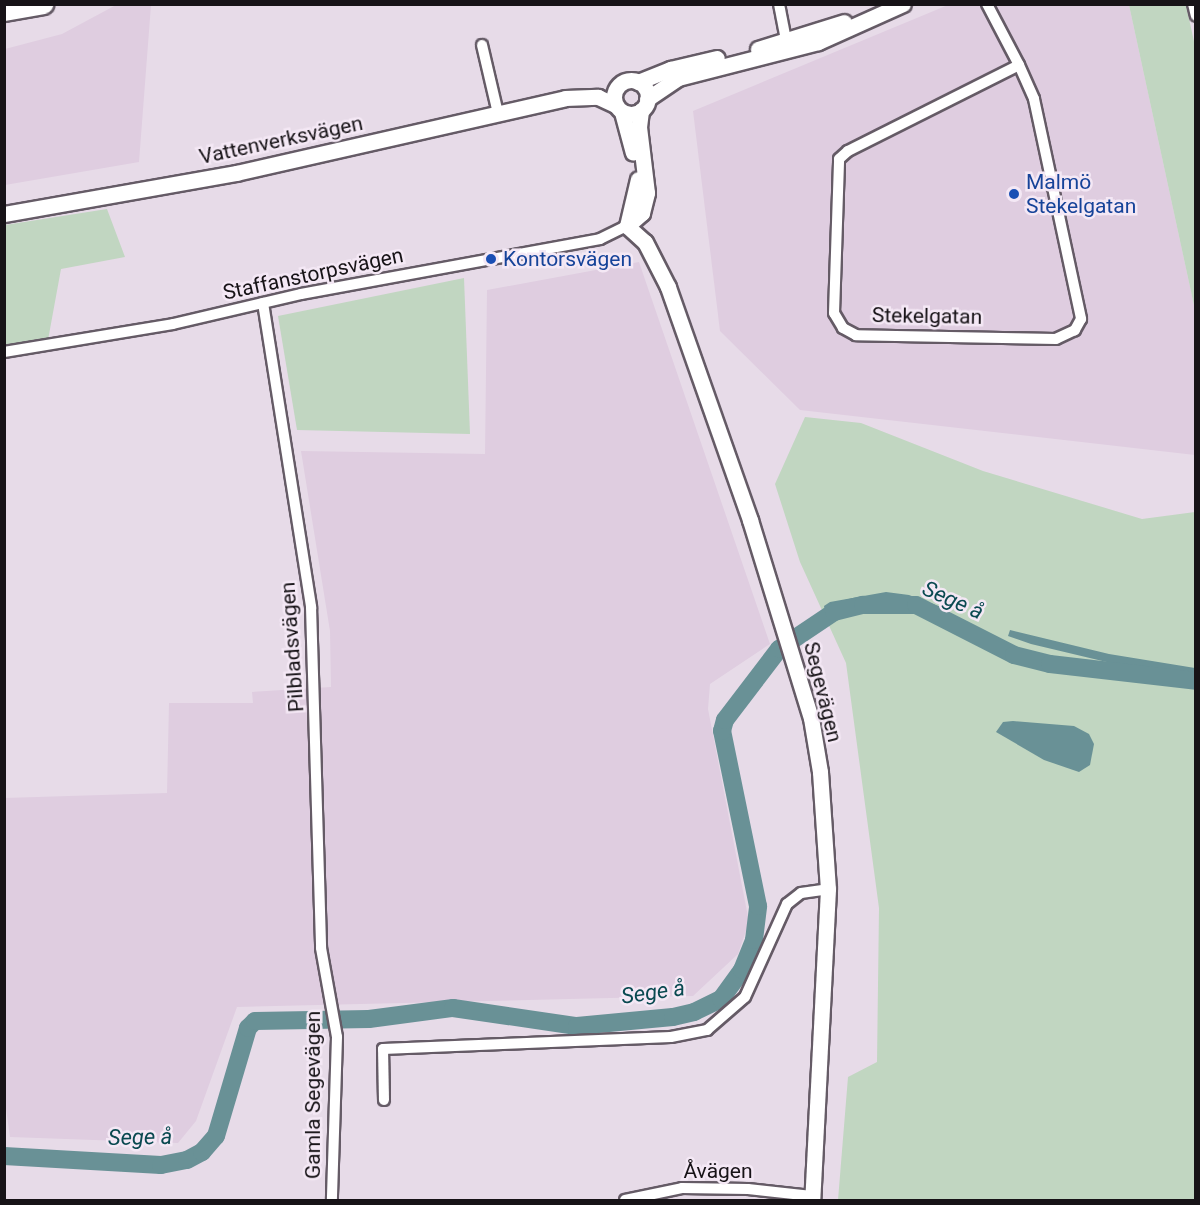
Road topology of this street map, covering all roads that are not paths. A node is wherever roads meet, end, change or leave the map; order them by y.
1 (43, 4) edge
2 (779, 4) edge
3 (885, 4) edge
4 (903, 4) edge
5 (987, 4) edge
6 (1193, 4) edge
7 (4, 11) edge
8 (1196, 16) edge
9 (482, 45) dead end
10 (788, 46) junction
11 (1019, 65) junction
12 (638, 82) junction
13 (620, 85) junction
14 (565, 98) junction
15 (644, 104) junction
16 (618, 108) junction
17 (498, 113) junction
18 (4, 214) edge
19 (627, 226) junction
20 (262, 303) junction
21 (4, 352) edge
22 (828, 889) junction
23 (331, 995) joint
24 (384, 1100) dead end
25 (812, 1198) edge
26 (332, 1200) edge
27 (626, 1200) edge

1 - 7 highway
2 - 10 street
3 - 10 street
4 - 10 street
5 - 11 street, Stekelgatan
6 - 8 street
9 - 17 street
10 - 12 street
10 - 15 street
11 - 11 street, Stekelgatan
12 - 13 street
12 - 15 street
13 - 14 street, Vattenverksvägen
13 - 16 street
14 - 16 street, Vattenverksvägen
14 - 17 street, Vattenverksvägen
15 - 16 street
15 - 19 street
16 - 19 street
17 - 18 street, Vattenverksvägen
19 - 20 street, Staffanstorpsvägen
19 - 22 street, Segevägen
20 - 21 street, Staffanstorpsvägen
20 - 23 street, Pilbladsvägen
22 - 24 street
22 - 25 street, Segevägen
23 - 26 street, Gamla Segevägen
25 - 27 street, Åvägen

